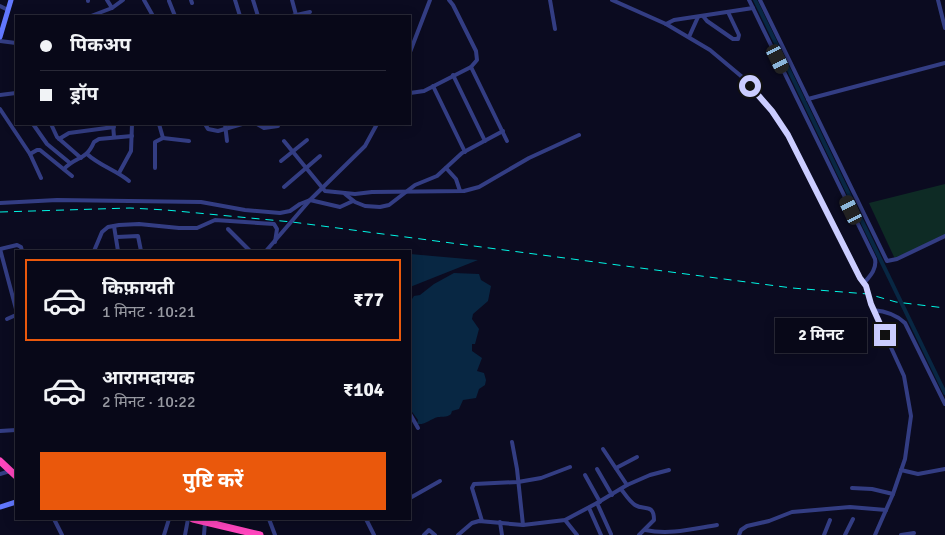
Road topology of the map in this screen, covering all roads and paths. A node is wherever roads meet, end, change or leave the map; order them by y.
1 (11, 0) edge
2 (107, 0) edge
3 (122, 0) edge
4 (144, 0) edge
5 (170, 0) edge
6 (235, 0) edge
7 (253, 0) edge
8 (292, 0) edge
9 (430, 0) edge
10 (449, 0) edge
11 (550, 0) edge
12 (612, 0) edge
13 (749, 0) edge
14 (760, 0) edge
15 (938, 0) edge
16 (0, 6) edge
17 (112, 8) junction
18 (753, 8) junction
19 (8, 10) junction
20 (106, 11) junction
21 (310, 12) dead end
22 (728, 12) junction
23 (94, 15) edge
24 (108, 15) edge
25 (152, 15) edge
26 (175, 15) edge
27 (240, 15) edge
28 (258, 15) edge
29 (294, 15) edge
30 (298, 15) edge
31 (701, 16) junction
32 (666, 24) junction
33 (945, 28) edge
34 (555, 29) dead end
35 (0, 37) edge
36 (689, 37) junction
37 (0, 41) edge
38 (15, 43) edge
39 (411, 49) edge
40 (945, 64) edge
41 (471, 66) junction
42 (453, 75) junction
43 (433, 86) junction
44 (15, 93) edge
45 (411, 93) edge
46 (0, 95) edge
47 (808, 99) junction
48 (0, 109) edge
49 (34, 125) edge
50 (51, 125) edge
51 (114, 125) edge
52 (132, 125) edge
53 (160, 125) edge
54 (206, 125) edge
55 (260, 125) edge
56 (376, 125) edge
57 (225, 126) edge
58 (278, 126) dead end
59 (503, 131) junction
60 (579, 135) dead end
61 (132, 136) junction
62 (114, 137) junction
63 (163, 138) junction
64 (59, 139) junction
65 (307, 140) dead end
66 (189, 141) dead end
67 (227, 141) dead end
68 (284, 141) dead end
69 (484, 141) junction
70 (507, 141) dead end
71 (292, 152) junction
72 (465, 152) junction
73 (30, 154) junction
74 (87, 154) junction
75 (320, 156) dead end
76 (81, 158) junction
77 (281, 161) dead end
78 (70, 163) junction
79 (155, 168) dead end
80 (305, 168) junction
81 (446, 168) junction
82 (64, 169) junction
83 (119, 173) junction
84 (72, 176) dead end
85 (41, 178) dead end
86 (129, 181) dead end
87 (284, 187) dead end
88 (322, 189) junction
89 (460, 191) junction
90 (404, 192) junction
91 (345, 194) junction
92 (310, 200) junction
93 (353, 201) junction
94 (0, 203) edge
95 (114, 226) junction
96 (228, 228) dead end
97 (945, 236) edge
98 (116, 237) junction
99 (275, 242) junction
100 (0, 249) edge
101 (22, 250) edge
102 (94, 250) edge
103 (118, 250) edge
104 (141, 250) edge
105 (249, 250) edge
106 (267, 250) edge
107 (864, 283) junction
108 (15, 305) edge
109 (873, 310) junction
110 (15, 316) edge
111 (7, 319) dead end
112 (945, 404) edge
113 (411, 416) edge
114 (418, 428) dead end
115 (15, 430) edge
116 (0, 431) edge
117 (512, 442) dead end
118 (603, 449) dead end
119 (637, 457) dead end
120 (0, 461) edge
121 (570, 467) dead end
122 (616, 468) junction
123 (597, 469) dead end
124 (945, 469) edge
125 (669, 470) dead end
126 (901, 470) junction
127 (0, 474) edge
128 (13, 474) edge
129 (585, 476) dead end
130 (440, 481) dead end
131 (518, 482) junction
132 (627, 485) junction
133 (852, 488) dead end
134 (621, 489) junction
135 (894, 494) junction
136 (612, 495) junction
137 (411, 497) edge
138 (15, 502) edge
139 (598, 503) junction
140 (0, 507) edge
141 (588, 508) junction
142 (886, 510) junction
143 (854, 519) dead end
144 (54, 520) edge
145 (169, 520) edge
146 (188, 520) edge
147 (196, 520) edge
148 (269, 520) edge
149 (366, 520) edge
150 (564, 520) junction
151 (830, 520) dead end
152 (482, 521) junction
153 (205, 522) junction
154 (500, 522) junction
155 (523, 525) junction
156 (717, 525) dead end
157 (645, 530) junction
158 (237, 532) edge
159 (694, 532) edge
160 (914, 533) dead end
161 (256, 534) edge
162 (611, 534) edge
163 (62, 535) edge
164 (164, 535) edge
165 (185, 535) edge
166 (204, 535) edge
167 (260, 535) edge
168 (275, 535) edge
169 (374, 535) edge
170 (424, 535) edge
171 (435, 535) edge
172 (458, 535) edge
173 (502, 535) edge
174 (577, 535) edge
175 (601, 535) edge
176 (639, 535) edge
177 (739, 535) edge
178 (824, 535) edge
179 (845, 535) edge
180 (874, 535) edge
181 (901, 535) edge

1 - 19 street
2 - 17 street
3 - 17 street
4 - 25 street
5 - 26 street
6 - 27 street
7 - 28 street
8 - 29 street
9 - 39 street
10 - 41 street
11 - 34 street
12 - 32 street
13 - 18 street
14 - 47 street
15 - 33 street
16 - 19 street
17 - 20 street
18 - 22 street
18 - 107 street
19 - 35 street
20 - 23 street
20 - 24 street
21 - 30 street
22 - 31 street
22 - 31 street
31 - 32 street
31 - 36 street
32 - 36 street
36 - 107 street
37 - 38 street
40 - 47 street
41 - 42 street
41 - 59 street
42 - 43 street
42 - 69 street
43 - 45 street
43 - 72 street
44 - 46 street
47 - 97 street
48 - 73 street
49 - 78 street
50 - 64 street
51 - 62 street
51 - 64 street
52 - 61 street
53 - 63 street
54 - 57 street
55 - 58 street
56 - 88 street
57 - 67 street
59 - 69 street
59 - 70 street
60 - 89 street
61 - 62 street
61 - 83 street
62 - 74 street
63 - 66 street
63 - 79 street
64 - 76 street
65 - 71 street
68 - 71 street
69 - 72 street
71 - 77 street
71 - 80 street
72 - 81 street
73 - 82 street
73 - 85 street
74 - 76 street
74 - 83 street
75 - 80 street
76 - 78 street
78 - 82 street
80 - 87 street
80 - 88 street
81 - 89 street
81 - 90 street
82 - 84 street
83 - 86 street
88 - 91 street
88 - 92 street
89 - 90 street
90 - 91 street
90 - 93 street
91 - 93 street
92 - 93 street
92 - 94 street
92 - 99 street
95 - 98 street
95 - 99 street
95 - 102 street
96 - 105 street
98 - 103 street
98 - 104 street
99 - 106 street
100 - 101 street
100 - 108 street
107 - 109 street
109 - 112 street
109 - 126 street
110 - 111 street
113 - 114 street
115 - 116 street
117 - 131 street
118 - 122 street
119 - 122 street
120 - 128 highway
121 - 131 street
122 - 132 street
123 - 136 street
124 - 126 street
125 - 132 street
126 - 135 street
127 - 128 street
129 - 139 street
130 - 137 street
131 - 152 street
131 - 155 street
132 - 134 street
133 - 135 street
134 - 136 street
134 - 157 street
135 - 142 street
136 - 139 street
138 - 140 street
139 - 141 street
139 - 162 street
141 - 150 street
141 - 175 street
142 - 177 street
142 - 180 street
143 - 179 street
144 - 163 street
145 - 164 street
146 - 165 street
147 - 153 highway
148 - 168 street
149 - 169 street
150 - 155 street
150 - 174 street
151 - 178 street
152 - 154 street
152 - 172 street
153 - 158 highway
153 - 166 street
154 - 155 street
154 - 173 street
156 - 159 street
157 - 159 street
157 - 176 street
158 - 161 highway
160 - 181 street
161 - 167 highway
170 - 171 street

